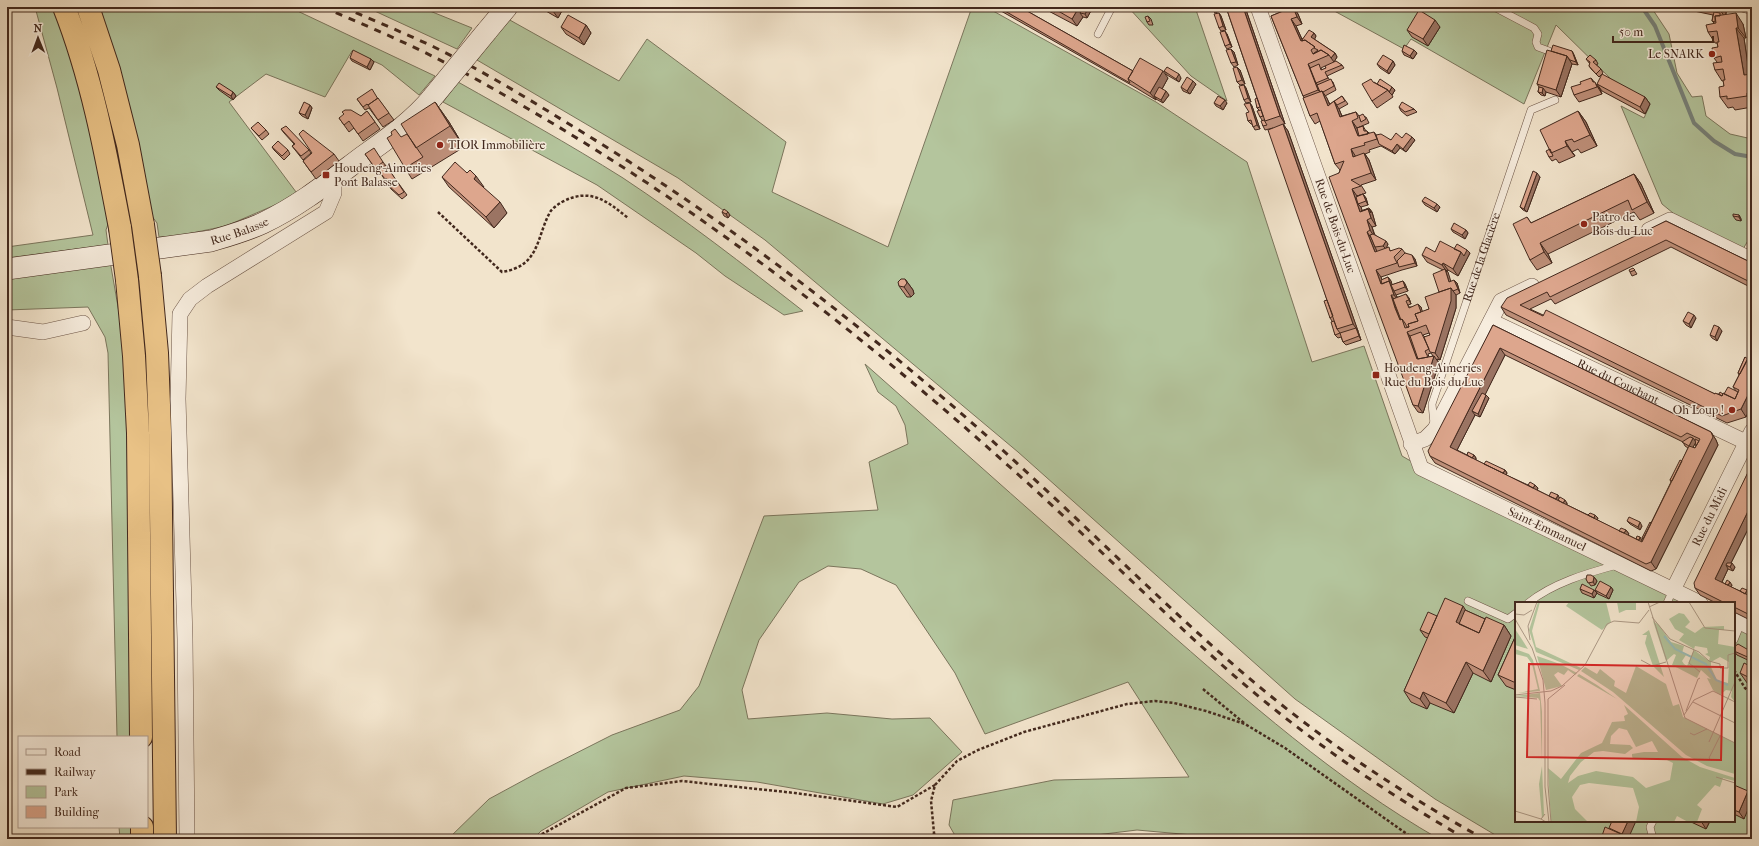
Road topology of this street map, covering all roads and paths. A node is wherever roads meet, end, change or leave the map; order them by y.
1 (64, 7) edge
2 (88, 7) edge
3 (507, 7) edge
4 (1112, 7) edge
5 (1258, 7) edge
6 (1494, 7) edge
7 (1738, 7) edge
8 (1752, 11) edge
9 (1098, 34) dead end
10 (1549, 51) edge
11 (1555, 100) dead end
12 (334, 179) junction
13 (438, 212) dead end
14 (628, 218) dead end
15 (1635, 237) edge
16 (1752, 260) edge
17 (7, 269) edge
18 (1544, 280) edge
19 (1491, 321) junction
20 (83, 323) dead end
21 (7, 327) edge
22 (1435, 429) junction
23 (1750, 440) edge
24 (1411, 444) junction
25 (1421, 468) joint
26 (1620, 564) junction
27 (1670, 596) edge
28 (1468, 601) dead end
29 (1529, 602) edge
30 (1696, 602) edge
31 (1515, 614) edge
32 (1742, 623) edge
33 (1735, 638) edge
34 (1735, 672) edge
35 (1203, 689) dead end
36 (1752, 694) edge
37 (1246, 724) junction
38 (141, 736) edge
39 (935, 785) junction
40 (1652, 822) edge
41 (142, 828) edge
42 (934, 833) junction
43 (142, 839) edge
44 (164, 839) edge
45 (186, 839) edge
46 (533, 839) edge
47 (932, 839) edge
48 (936, 839) edge
49 (1414, 839) edge
50 (1654, 839) edge

1 - 38 highway, bridge
2 - 44 highway, bridge
3 - 12 street, Rue Balasse, bridge
4 - 9 lane
5 - 24 street, Rue de Bois-du-Luc
6 - 10 lane
7 - 8 lane
11 - 22 lane, Rue de la Glacière
12 - 17 street, Rue Balasse
12 - 45 street
13 - 14 path
15 - 16 street
18 - 19 street
19 - 22 street
19 - 23 street, Rue du Couchant
20 - 21 street
22 - 24 street
23 - 27 street, Rue du Midi
24 - 25 street, Rue de Bois-du-Luc
25 - 26 street, Saint-Emmanuel
26 - 27 street, Saint-Emmanuel
26 - 29 lane
27 - 30 street, Saint-Emmanuel
28 - 31 lane
32 - 33 lane
34 - 36 path
35 - 37 path
37 - 39 path
37 - 49 path
39 - 42 path
39 - 46 path
40 - 50 lane
41 - 43 highway
42 - 47 path
42 - 48 path

